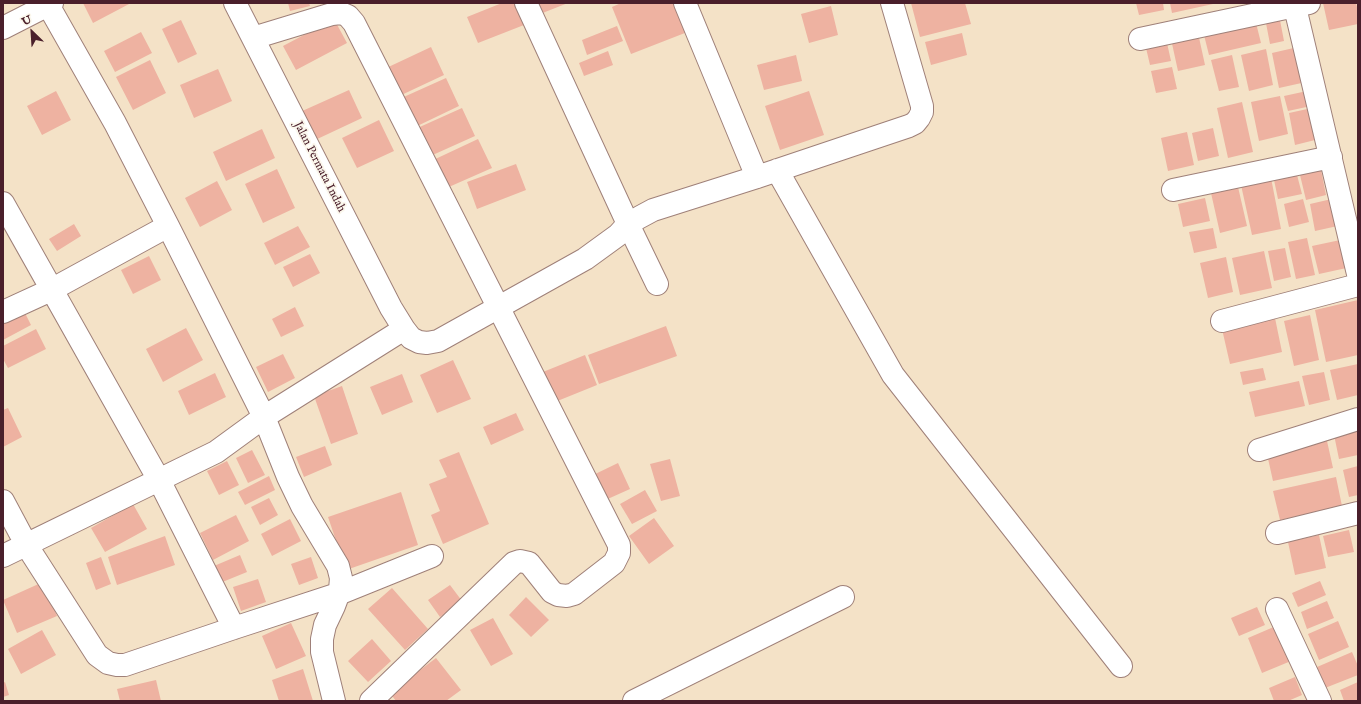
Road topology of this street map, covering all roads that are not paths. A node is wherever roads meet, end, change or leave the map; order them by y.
1 (235, 3) edge
2 (526, 3) edge
3 (685, 3) edge
4 (892, 3) edge
5 (49, 4) edge
6 (1299, 4) edge
7 (3, 28) edge
8 (254, 38) junction
9 (1140, 39) dead end
10 (1331, 157) junction
11 (777, 170) junction
12 (757, 177) junction
13 (1172, 190) dead end
14 (3, 203) edge
15 (628, 224) junction
16 (168, 226) junction
17 (1358, 274) edge
18 (657, 284) dead end
19 (1358, 285) edge
20 (51, 290) junction
21 (499, 308) junction
22 (3, 312) edge
23 (1222, 321) dead end
24 (404, 330) junction
25 (264, 417) junction
26 (1358, 419) edge
27 (1259, 450) dead end
28 (159, 480) junction
29 (3, 500) edge
30 (1358, 513) edge
31 (1277, 533) dead end
32 (27, 546) junction
33 (3, 556) edge
34 (432, 556) dead end
35 (338, 594) junction
36 (843, 597) dead end
37 (1277, 608) dead end
38 (234, 628) junction
39 (1121, 666) dead end
40 (334, 701) edge
41 (371, 701) edge
42 (634, 701) edge
43 (1320, 701) edge

1 - 8 street, Jalan Permata Indah
2 - 15 street
3 - 12 street
4 - 11 street
5 - 7 street
5 - 16 street
6 - 9 street
6 - 10 street
8 - 21 street
8 - 24 street, Jalan Permata Indah
10 - 13 street
10 - 17 street
11 - 12 street
11 - 39 street
12 - 15 street
14 - 20 street
15 - 18 street
15 - 21 street
16 - 20 street
16 - 25 street
19 - 23 street
20 - 22 street
20 - 28 street
21 - 24 street
21 - 41 street
24 - 25 street
25 - 28 street
25 - 35 street
26 - 27 street
28 - 32 street
28 - 38 street
29 - 32 street
30 - 31 street
32 - 33 street
32 - 38 street
34 - 35 street
35 - 38 street
35 - 40 street
36 - 42 street
37 - 43 street

